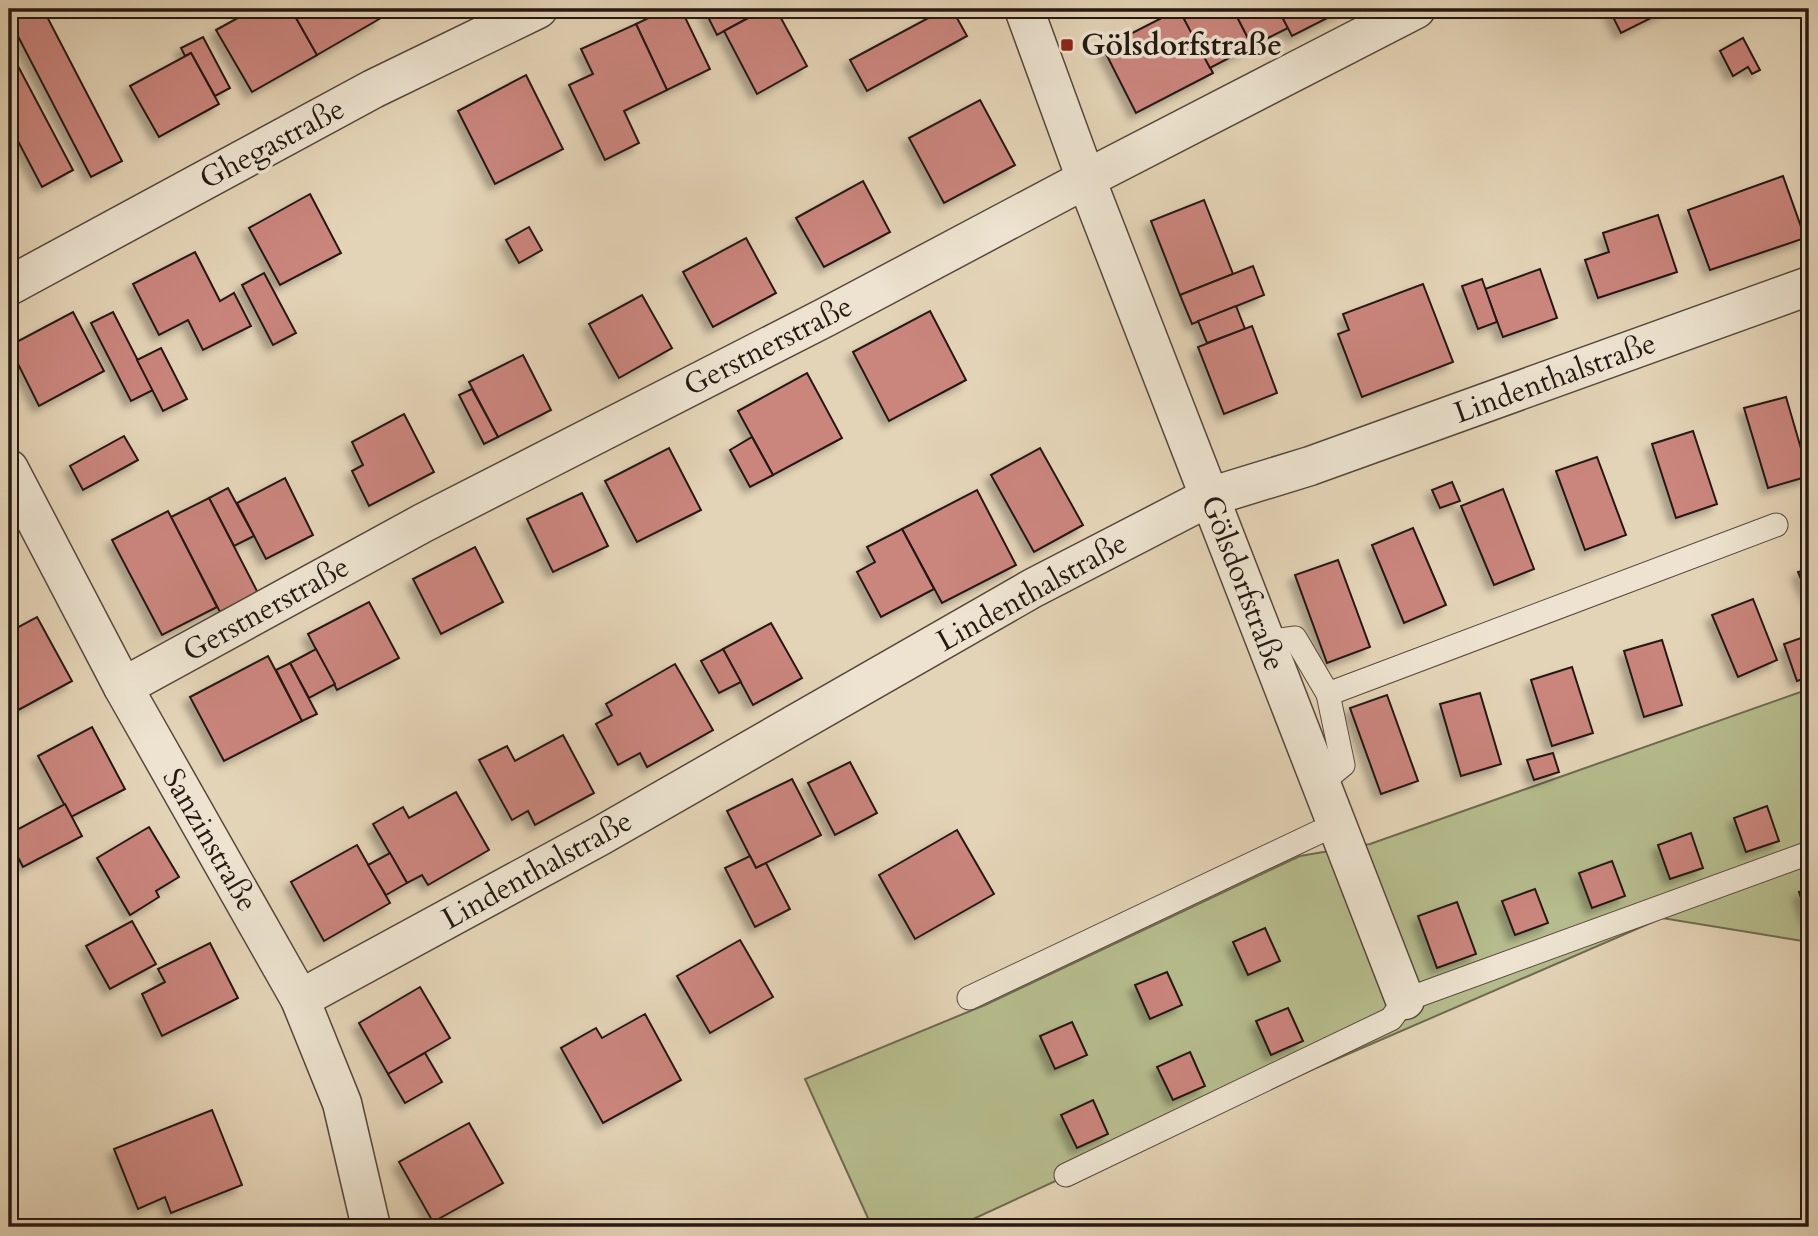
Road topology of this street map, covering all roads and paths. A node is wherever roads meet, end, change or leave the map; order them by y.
1 (538, 9) edge
2 (1024, 9) edge
3 (1416, 9) edge
4 (1086, 179) junction
5 (9, 286) edge
6 (1809, 286) edge
7 (9, 469) edge
8 (1209, 497) junction
9 (1776, 525) dead end
10 (1265, 642) junction
11 (123, 687) junction
12 (1328, 694) junction
13 (1320, 785) junction
14 (1336, 824) junction
15 (1809, 853) edge
16 (969, 998) dead end
17 (300, 999) junction
18 (1405, 1000) junction
19 (1066, 1175) dead end
20 (372, 1227) edge

1 - 5 street, Ghegastraße
2 - 4 street, Gölsdorfstraße
3 - 4 street, Gerstnerstraße
4 - 8 street, Gölsdorfstraße
4 - 11 street, Gerstnerstraße
6 - 8 street, Lindenthalstraße
7 - 11 street, Sanzinstraße
8 - 10 street, Gölsdorfstraße
8 - 17 street, Lindenthalstraße
9 - 12 lane
10 - 12 lane
10 - 13 street, Gölsdorfstraße
11 - 17 street, Sanzinstraße
12 - 13 lane
13 - 14 street, Gölsdorfstraße
14 - 16 lane
14 - 18 street, Gölsdorfstraße
15 - 18 lane
17 - 20 street, Sanzinstraße
18 - 19 lane

